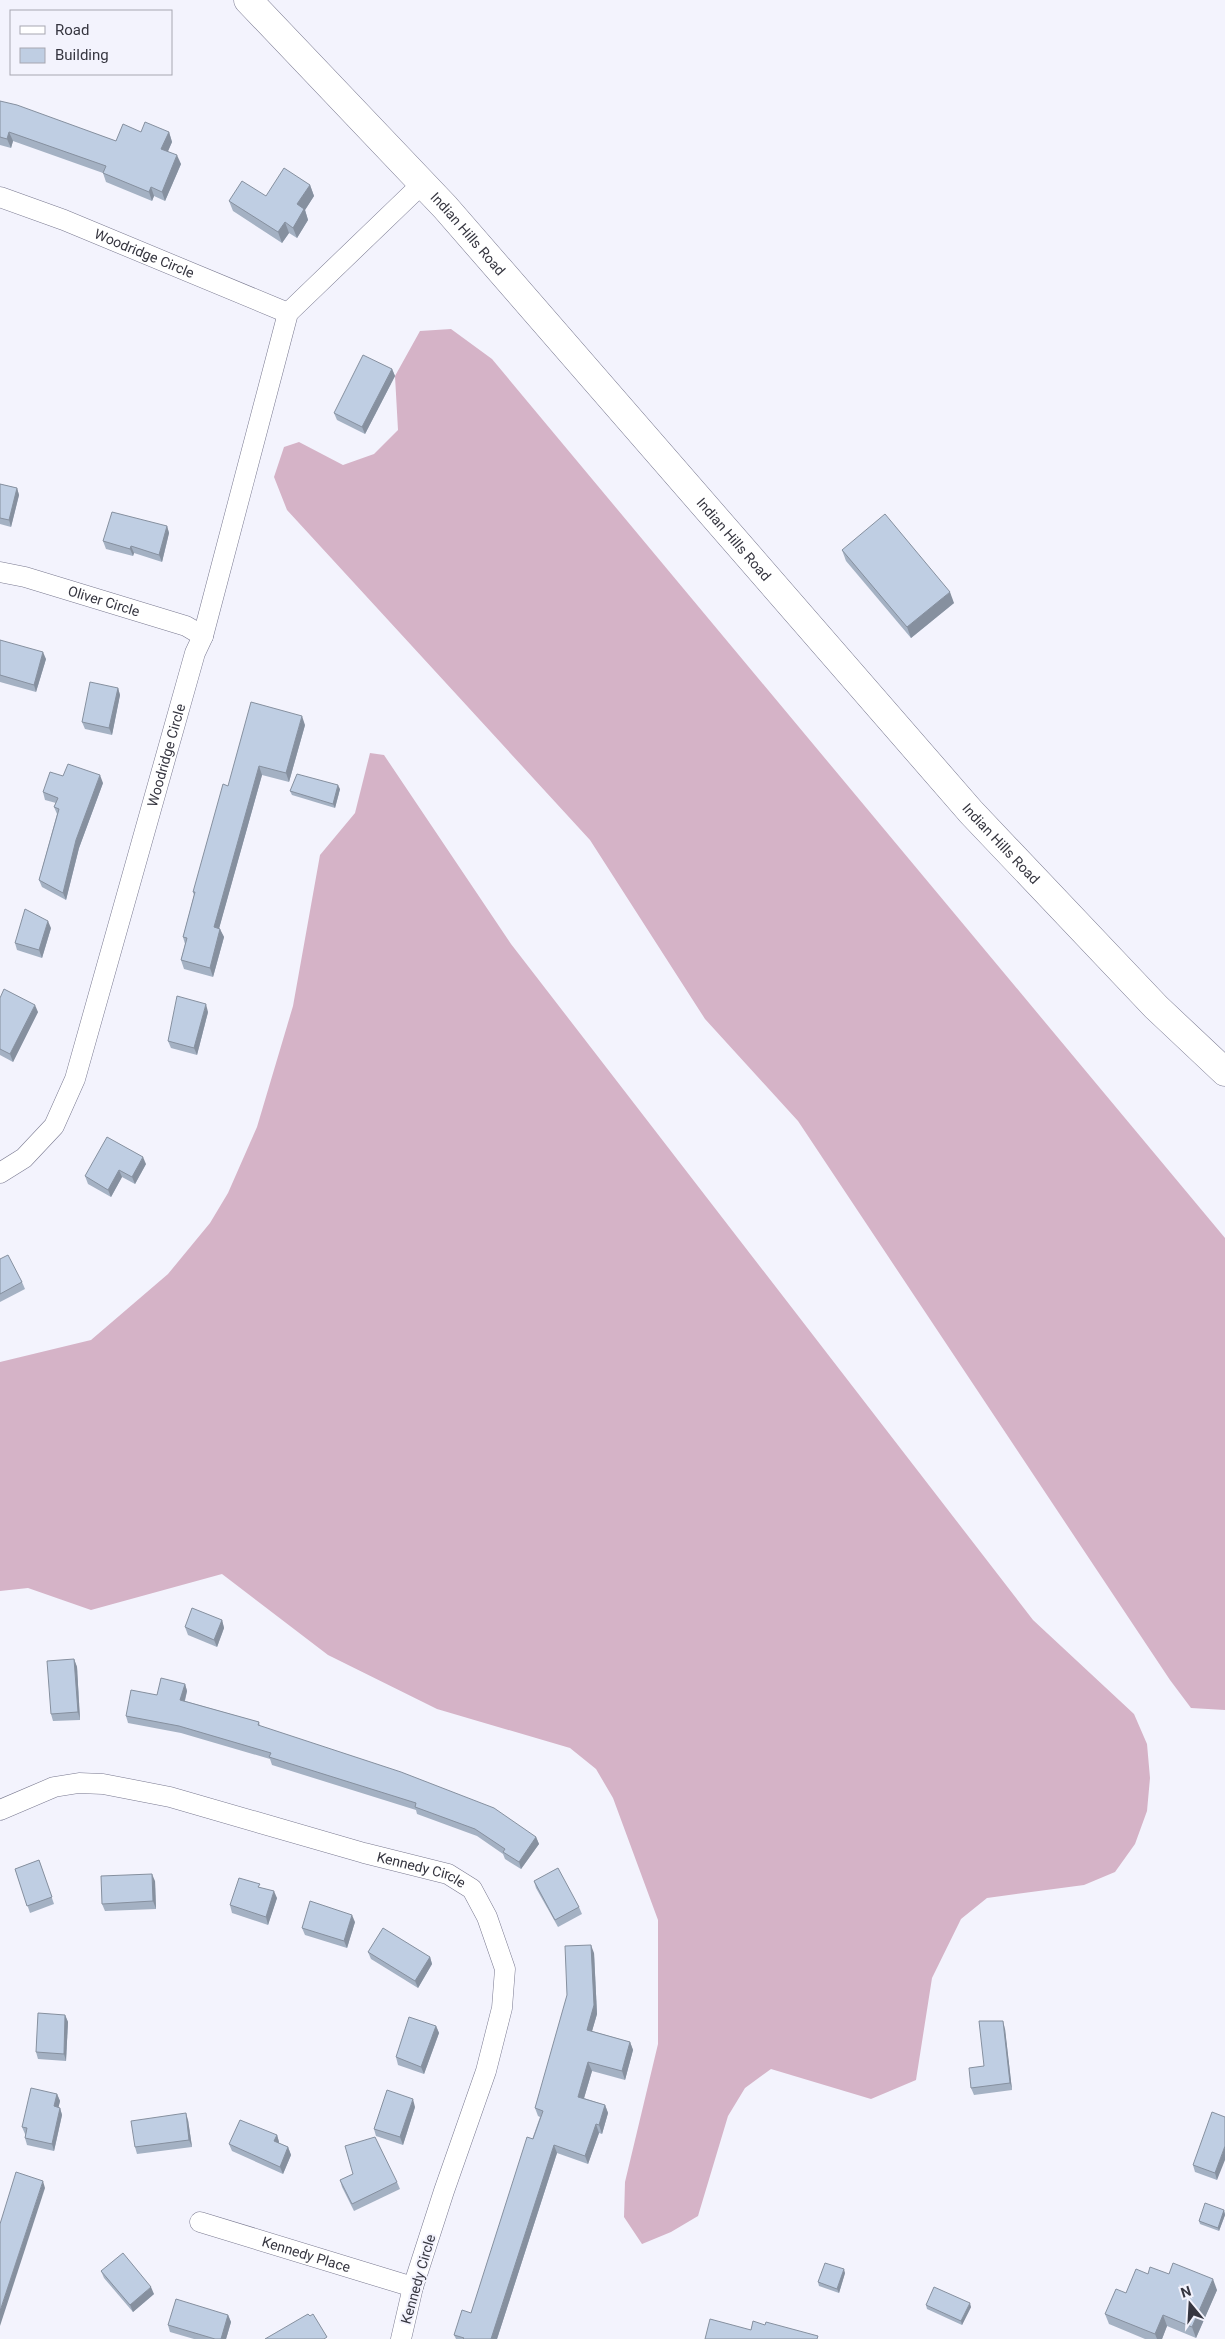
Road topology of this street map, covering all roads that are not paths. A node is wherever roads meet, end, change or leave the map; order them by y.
1 (248, 0) edge
2 (423, 184) junction
3 (0, 197) edge
4 (288, 313) junction
5 (0, 572) edge
6 (203, 636) junction
7 (1225, 1072) edge
8 (0, 1173) edge
9 (0, 1810) edge
10 (200, 2222) dead end
11 (414, 2287) junction
12 (401, 2339) edge

1 - 2 street, Indian Hills Road
2 - 4 street
2 - 7 street, Indian Hills Road
3 - 4 street, Woodridge Circle
4 - 6 street, Woodridge Circle
5 - 6 street, Oliver Circle
6 - 8 street, Woodridge Circle
9 - 11 street, Kennedy Circle
10 - 11 street, Kennedy Place
11 - 12 street, Kennedy Circle

